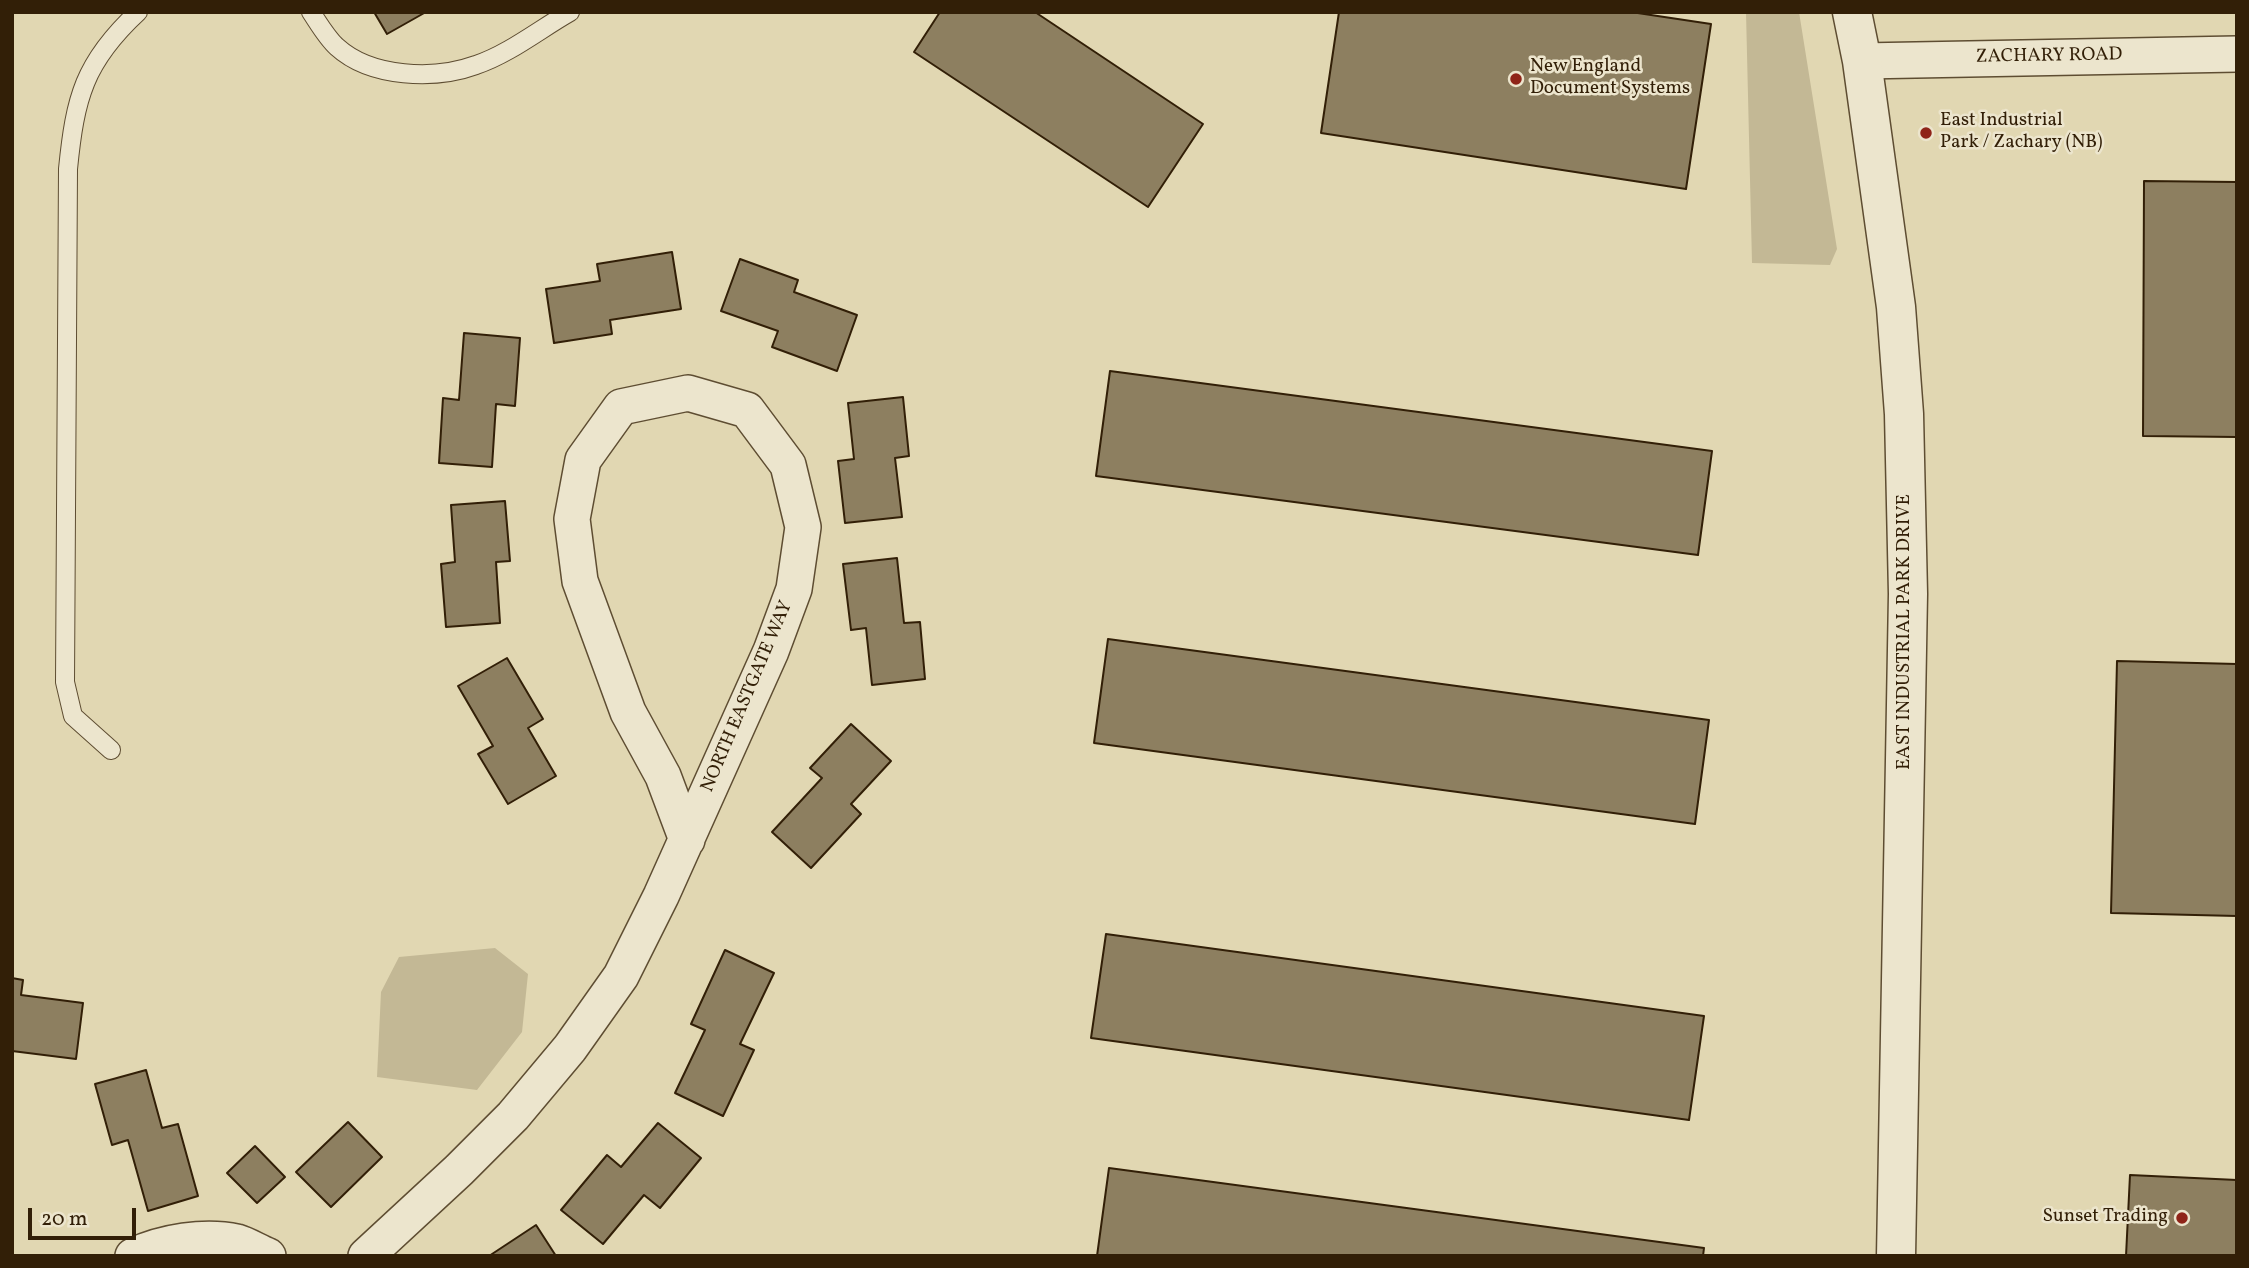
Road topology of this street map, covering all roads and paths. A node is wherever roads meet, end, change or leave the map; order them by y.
1 (138, 12) edge
2 (311, 12) edge
3 (570, 12) edge
4 (1852, 12) edge
5 (2237, 54) edge
6 (1862, 61) junction
7 (111, 750) dead end
8 (687, 840) junction
9 (133, 1256) edge
10 (268, 1256) edge
11 (366, 1256) edge
12 (1896, 1256) edge

1 - 7 lane
2 - 3 lane
4 - 6 street, EAST INDUSTRIAL PARK DRIVE
5 - 6 street, ZACHARY ROAD
6 - 12 street, EAST INDUSTRIAL PARK DRIVE
8 - 8 street, NORTH EASTGATE WAY
8 - 11 street, NORTH EASTGATE WAY
9 - 10 street

